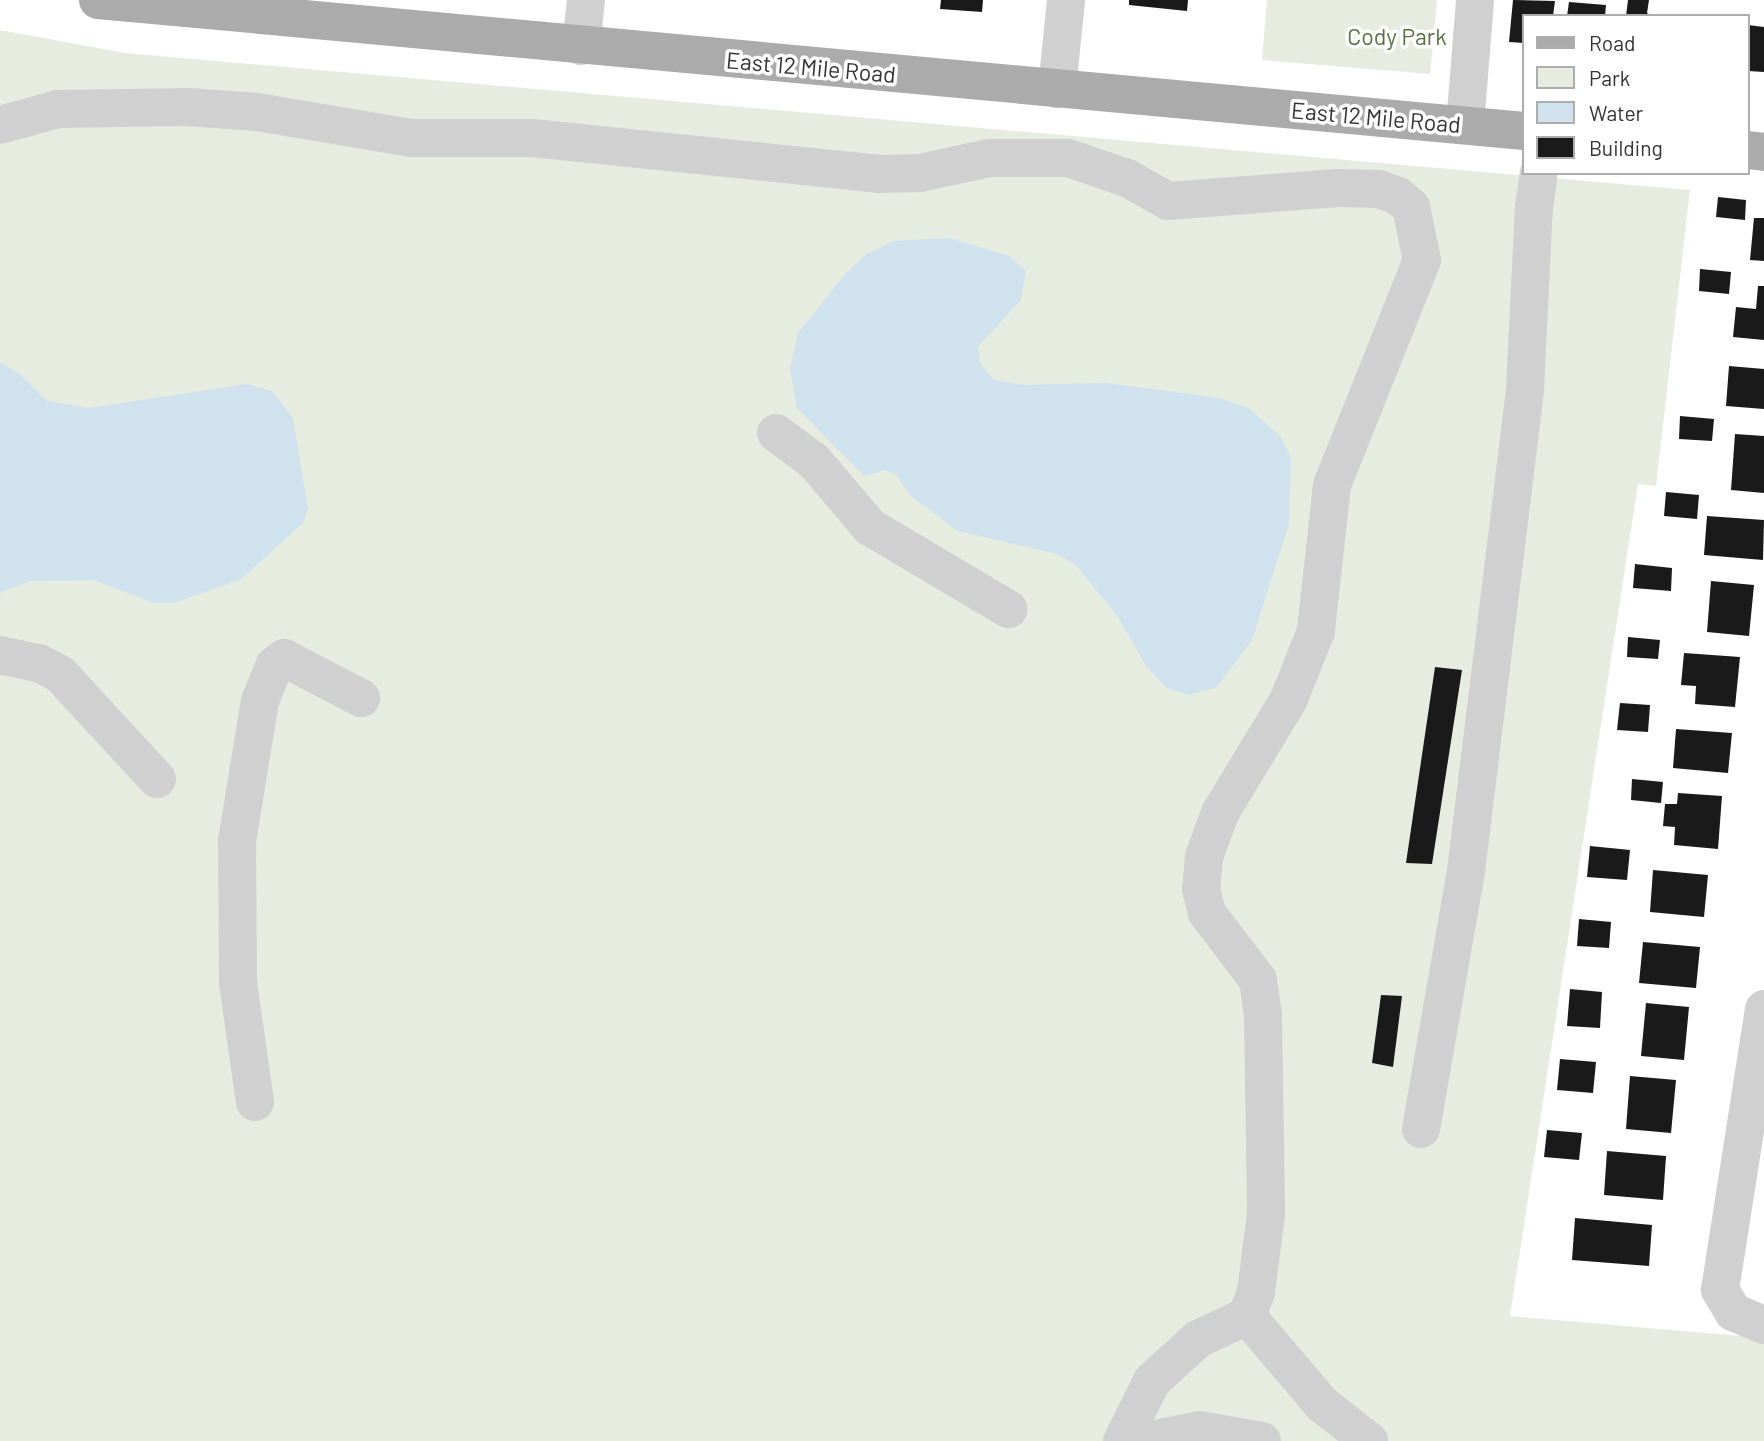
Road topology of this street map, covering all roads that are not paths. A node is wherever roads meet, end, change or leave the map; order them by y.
1 (99, 0) edge
2 (586, 0) edge
3 (1066, 0) edge
4 (1475, 0) edge
5 (581, 46) junction
6 (1057, 89) junction
7 (0, 125) edge
8 (1465, 125) junction
9 (1522, 131) edge
10 (1539, 175) edge
11 (776, 433) dead end
12 (1008, 609) dead end
13 (0, 655) edge
14 (361, 698) dead end
15 (157, 779) dead end
16 (1764, 1009) edge
17 (255, 1102) dead end
18 (1421, 1129) dead end
19 (1247, 1316) junction
20 (1764, 1325) edge
21 (1122, 1441) edge
22 (1146, 1441) edge
23 (1262, 1441) edge
24 (1369, 1441) edge

1 - 5 main road, East 12 Mile Road
2 - 5 street
3 - 6 street
4 - 8 street
5 - 6 main road, East 12 Mile Road
6 - 8 main road, East 12 Mile Road
7 - 19 street
8 - 9 main road, East 12 Mile Road
10 - 18 street
11 - 12 street
13 - 15 street
14 - 17 street
16 - 20 street
19 - 21 street
19 - 24 street
22 - 23 street

